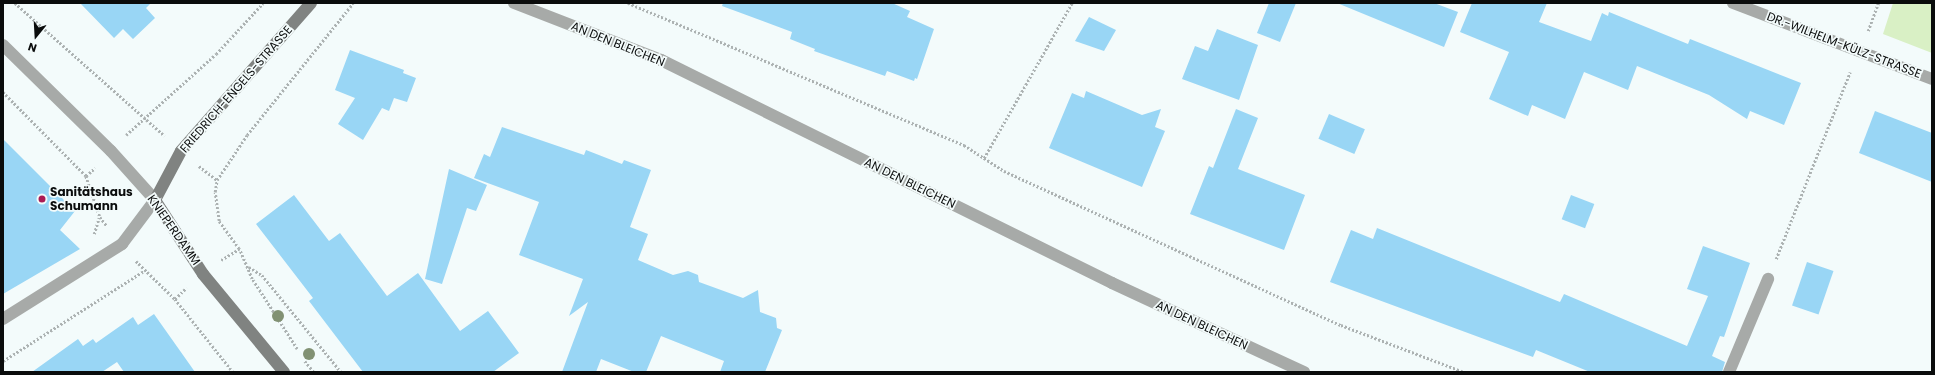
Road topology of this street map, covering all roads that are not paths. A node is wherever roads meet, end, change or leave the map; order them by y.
1 (311, 3) edge
2 (514, 3) edge
3 (1733, 3) edge
4 (3, 45) edge
5 (1932, 79) edge
6 (155, 200) junction
7 (1768, 279) road end
8 (3, 319) edge
9 (1298, 371) edge
10 (284, 372) edge
11 (1729, 372) edge

1 - 6 main road, FRIEDRICH-ENGELS-STRASSE
2 - 9 street, AN DEN BLEICHEN
3 - 5 street, DR.-WILHELM-KÜLZ-STRASSE
4 - 6 street, KNIEPERDAMM
6 - 8 street
6 - 10 main road, KNIEPERDAMM
7 - 11 street

